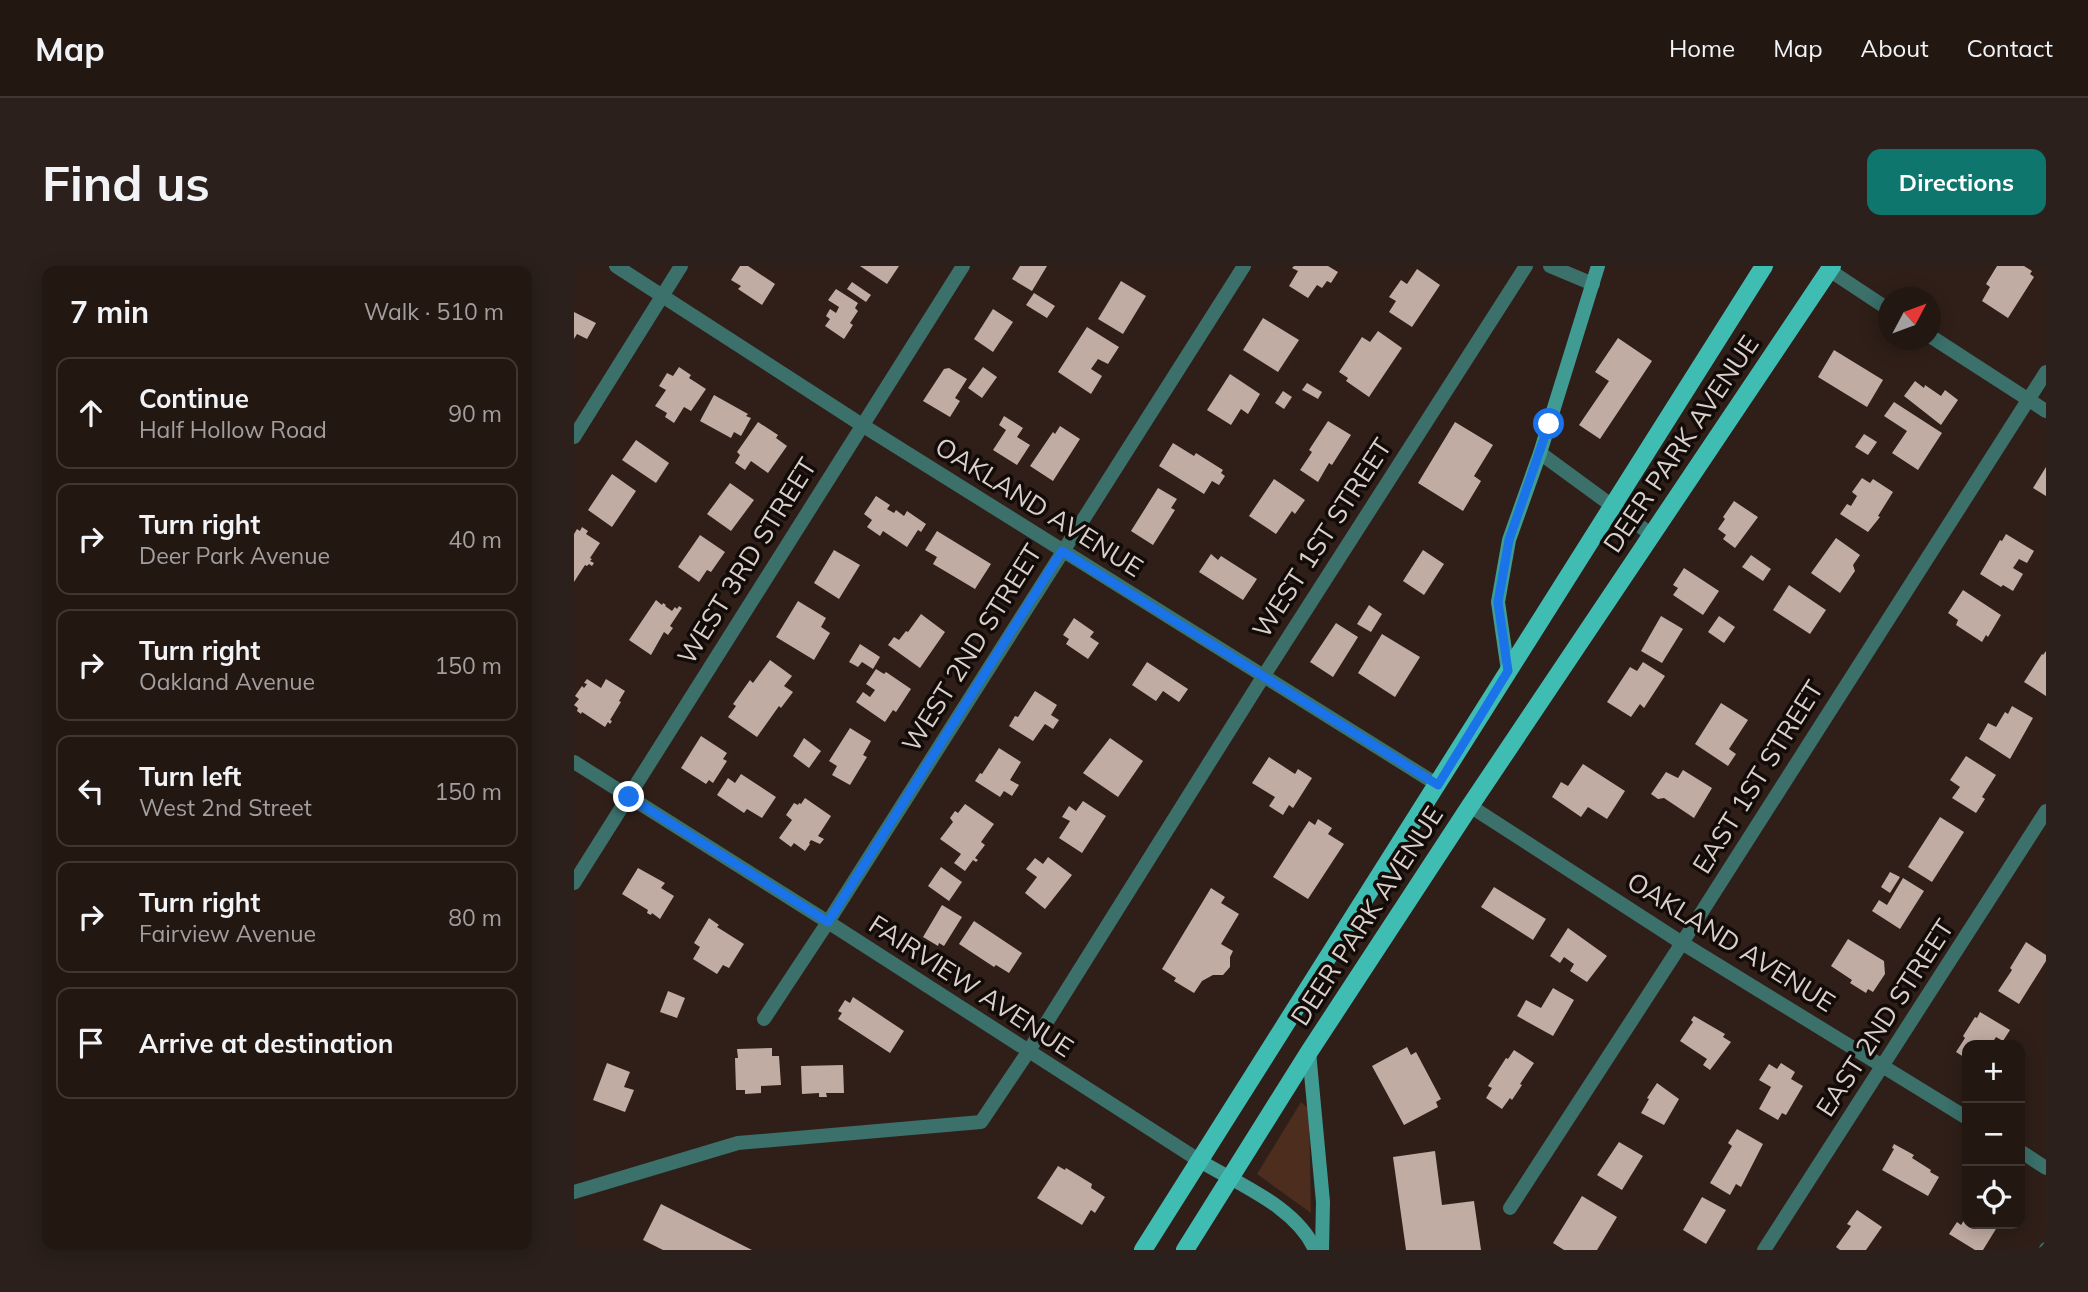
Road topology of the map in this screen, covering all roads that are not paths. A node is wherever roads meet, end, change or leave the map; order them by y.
1 (616, 266) edge
2 (681, 266) edge
3 (963, 266) edge
4 (1244, 266) edge
5 (1526, 266) edge
6 (1550, 266) edge
7 (1598, 266) edge
8 (1764, 266) edge
9 (1831, 268) edge
10 (1593, 284) junction
11 (663, 295) junction
12 (1878, 302) edge
13 (1941, 343) edge
14 (2046, 372) edge
15 (2028, 400) junction
16 (2046, 411) edge
17 (862, 425) junction
18 (574, 437) edge
19 (1540, 453) junction
20 (1612, 507) junction
21 (1651, 535) junction
22 (1062, 551) junction
23 (1508, 671) junction
24 (1263, 677) junction
25 (574, 762) edge
26 (1438, 785) junction
27 (629, 797) junction
28 (1470, 806) junction
29 (2046, 811) edge
30 (574, 883) edge
31 (828, 922) junction
32 (1682, 943) junction
33 (764, 1019) dead end
34 (1028, 1052) junction
35 (1309, 1052) junction
36 (1884, 1065) junction
37 (1962, 1115) edge
38 (2025, 1155) edge
39 (1200, 1161) junction
40 (2046, 1168) edge
41 (1230, 1179) junction
42 (574, 1192) edge
43 (1510, 1208) dead end
44 (1143, 1250) edge
45 (1185, 1250) edge
46 (1315, 1250) edge
47 (1322, 1250) edge
48 (1764, 1250) edge

1 - 11 street, OAKLAND AVENUE
2 - 11 street
3 - 17 street, WEST 3RD STREET
4 - 22 street, WEST 2ND STREET
5 - 24 street, WEST 1ST STREET
6 - 10 street
7 - 10 street
8 - 20 main road, DEER PARK AVENUE
9 - 12 street
9 - 21 main road, DEER PARK AVENUE
10 - 19 street
11 - 17 street, OAKLAND AVENUE
11 - 18 street
13 - 15 street
14 - 15 street, EAST 1ST STREET
15 - 16 street
15 - 32 street, EAST 1ST STREET
17 - 22 street, OAKLAND AVENUE
17 - 27 street, WEST 3RD STREET
19 - 20 street
19 - 23 street
20 - 21 street
20 - 23 main road, DEER PARK AVENUE
21 - 28 main road, DEER PARK AVENUE
22 - 24 street, OAKLAND AVENUE
22 - 31 street, WEST 2ND STREET
23 - 26 main road, DEER PARK AVENUE
24 - 26 street, OAKLAND AVENUE
24 - 34 street, WEST 1ST STREET
25 - 27 street, FAIRVIEW AVENUE
26 - 39 main road, DEER PARK AVENUE
27 - 30 street, WEST 3RD STREET
27 - 31 street, FAIRVIEW AVENUE
28 - 32 street, OAKLAND AVENUE
28 - 35 main road, DEER PARK AVENUE
29 - 36 street, EAST 2ND STREET
31 - 33 street, WEST 2ND STREET
31 - 34 street, FAIRVIEW AVENUE
32 - 36 street, OAKLAND AVENUE
32 - 43 street, EAST 1ST STREET
34 - 39 street, FAIRVIEW AVENUE
34 - 42 street, WEST 1ST STREET
35 - 41 main road, DEER PARK AVENUE
35 - 47 street
36 - 37 street, OAKLAND AVENUE
36 - 48 street, EAST 2ND STREET
38 - 40 street
39 - 41 street
39 - 44 main road, DEER PARK AVENUE
41 - 45 main road, DEER PARK AVENUE
41 - 46 street

